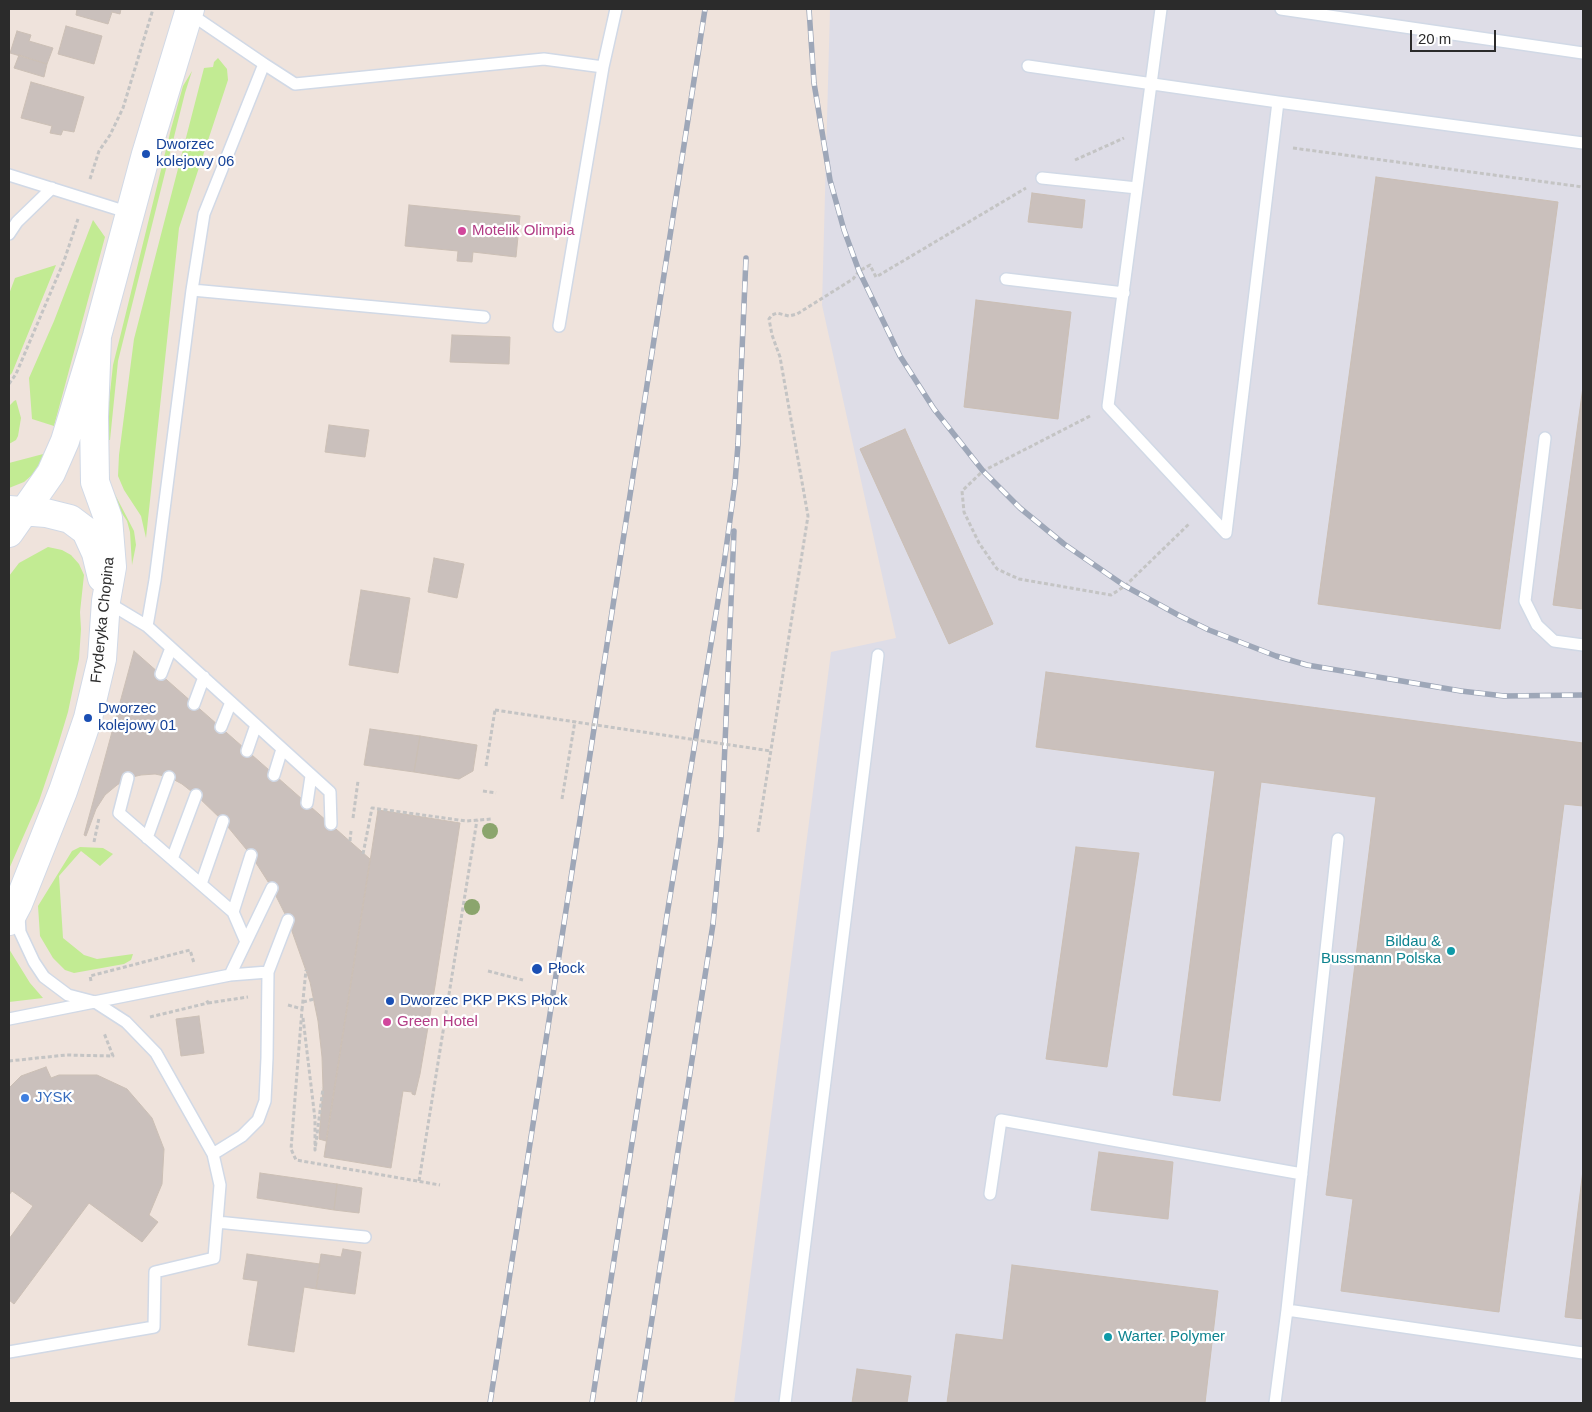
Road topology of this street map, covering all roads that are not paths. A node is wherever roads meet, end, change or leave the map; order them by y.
1 (616, 9) edge
2 (1161, 9) edge
3 (1281, 9) edge
4 (189, 11) edge
5 (1583, 53) edge
6 (264, 64) junction
7 (1028, 66) dead end
8 (603, 67) junction
9 (1152, 83) junction
10 (1278, 102) junction
11 (1583, 143) edge
12 (9, 175) edge
13 (1042, 178) road end
14 (52, 188) junction
15 (1138, 188) junction
16 (130, 213) junction
17 (9, 234) edge
18 (1006, 279) dead end
19 (192, 290) junction
20 (1124, 293) junction
21 (484, 317) dead end
22 (559, 326) dead end
23 (97, 336) junction
24 (1545, 438) dead end
25 (16, 510) edge
26 (9, 533) edge
27 (106, 601) junction
28 (147, 626) junction
29 (1583, 645) edge
30 (171, 648) junction
31 (878, 655) dead end
32 (161, 674) dead end
33 (204, 676) junction
34 (230, 702) junction
35 (194, 704) dead end
36 (256, 725) junction
37 (221, 727) dead end
38 (282, 749) junction
39 (247, 751) dead end
40 (274, 775) dead end
41 (312, 776) junction
42 (169, 777) dead end
43 (128, 778) dead end
44 (196, 795) dead end
45 (307, 803) dead end
46 (223, 821) dead end
47 (331, 824) dead end
48 (147, 838) junction
49 (1338, 839) dead end
50 (251, 855) dead end
51 (172, 859) junction
52 (201, 884) junction
53 (272, 888) dead end
54 (14, 912) edge
55 (233, 912) junction
56 (288, 920) dead end
57 (246, 942) junction
58 (268, 972) junction
59 (230, 975) junction
60 (96, 1002) junction
61 (9, 1019) edge
62 (213, 1154) junction
63 (1302, 1174) junction
64 (990, 1194) dead end
65 (217, 1222) junction
66 (366, 1237) dead end
67 (1287, 1310) junction
68 (9, 1352) edge
69 (1583, 1353) edge
70 (785, 1403) edge
71 (1275, 1403) edge

1 - 8 lane
2 - 9 lane
3 - 5 lane
4 - 6 lane
4 - 16 street, Fryderyka Chopina
6 - 8 lane
6 - 19 lane
7 - 9 lane
8 - 22 lane
9 - 10 lane
9 - 15 lane
10 - 11 lane
10 - 20 lane
12 - 14 lane
13 - 15 lane
14 - 16 lane
14 - 17 lane
15 - 20 lane
16 - 23 street, Fryderyka Chopina
18 - 20 lane
19 - 21 lane
19 - 28 lane
23 - 25 street, Fryderyka Chopina
23 - 27 street, Fryderyka Chopina
24 - 29 lane
25 - 26 street, Fryderyka Chopina
25 - 27 street
27 - 28 lane
27 - 54 street, Fryderyka Chopina
28 - 30 lane
30 - 32 lane
30 - 33 lane
31 - 70 lane
33 - 34 lane
33 - 35 lane
34 - 36 lane
34 - 37 lane
36 - 38 lane
36 - 39 lane
38 - 40 lane
38 - 41 lane
41 - 45 lane
41 - 47 lane
42 - 48 lane
43 - 48 lane
44 - 51 lane
46 - 52 lane
48 - 51 lane
49 - 63 lane
50 - 55 lane
51 - 52 lane
52 - 55 lane
53 - 57 lane
54 - 60 lane
55 - 57 lane
56 - 58 lane
57 - 59 lane
58 - 59 lane
58 - 62 lane
59 - 60 lane
60 - 61 lane
60 - 62 lane
62 - 65 lane
63 - 64 lane
63 - 67 lane
65 - 66 lane
65 - 68 lane
67 - 69 lane
67 - 71 lane

